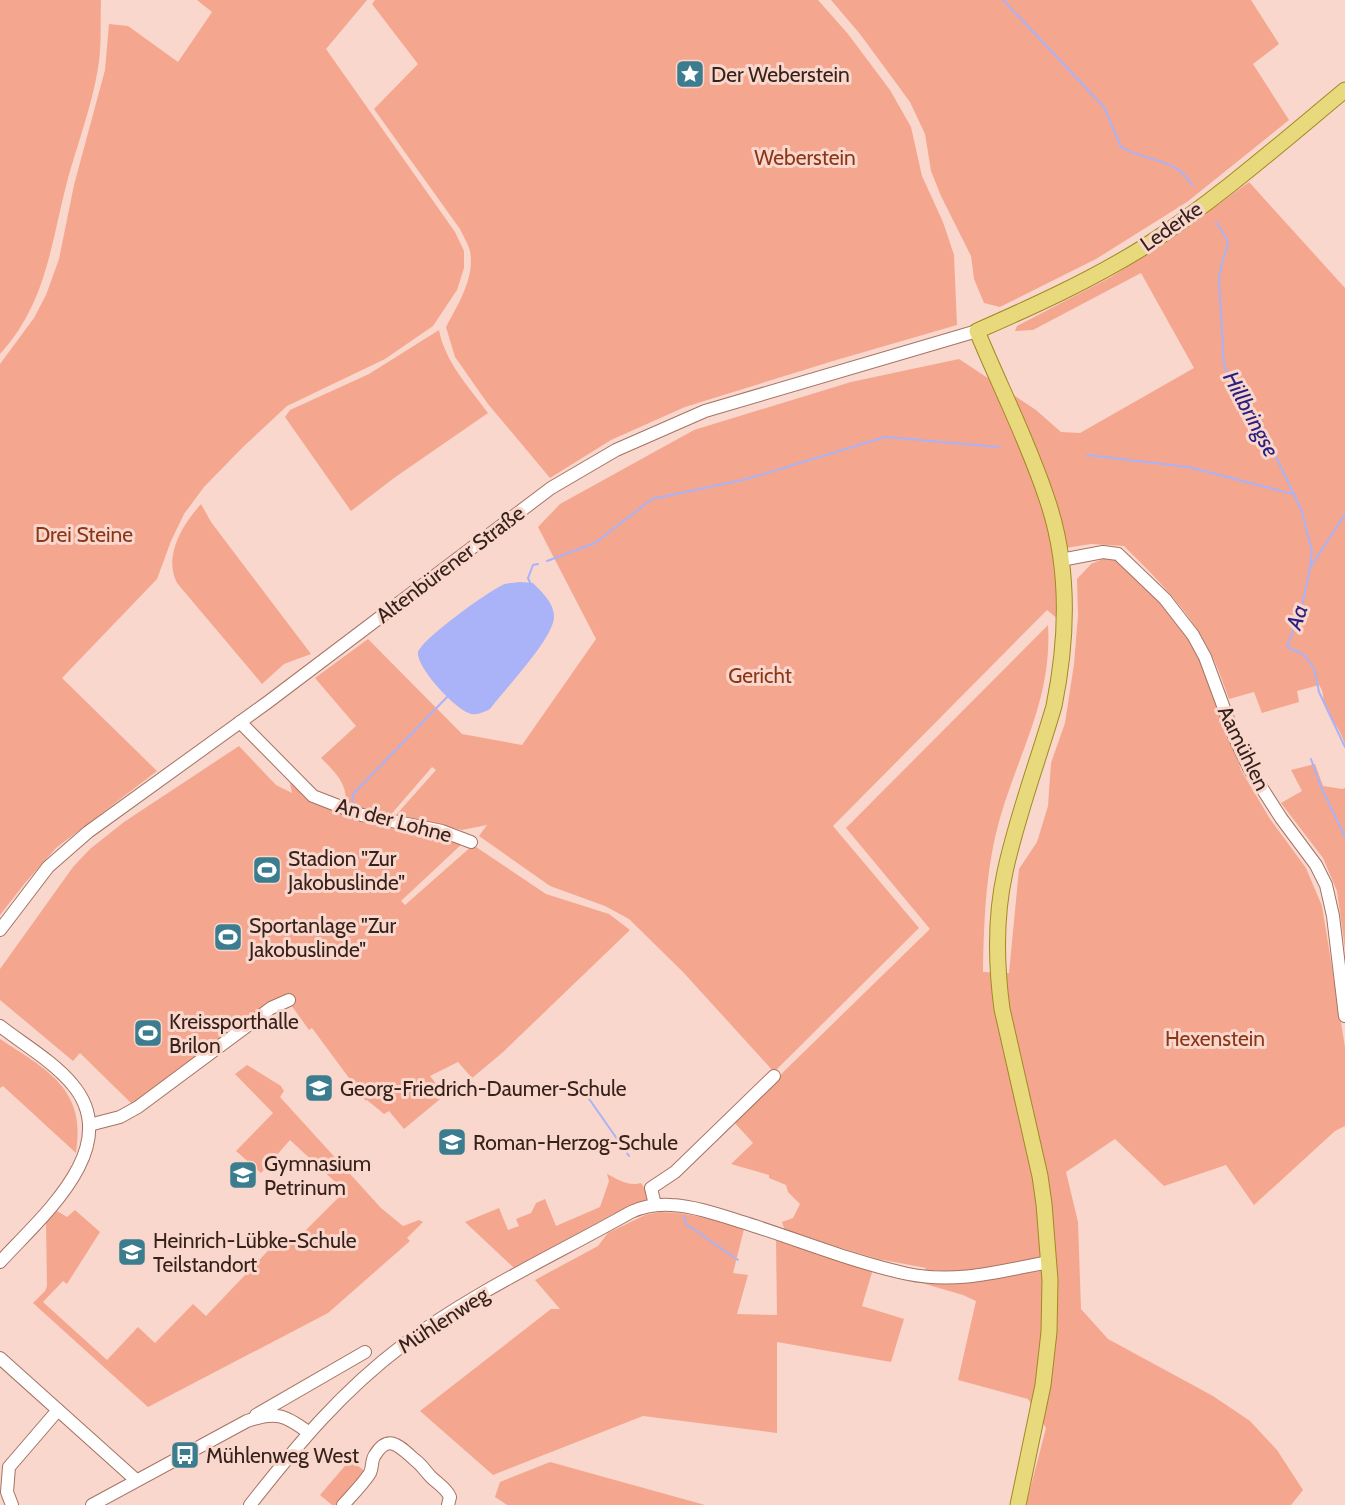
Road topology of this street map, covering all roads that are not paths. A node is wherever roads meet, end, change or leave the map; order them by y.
1 (1345, 90) edge
2 (977, 331) junction
3 (1061, 560) junction
4 (240, 722) junction
5 (471, 842) dead end
6 (0, 930) edge
7 (289, 1000) dead end
8 (1345, 1016) edge
9 (0, 1026) edge
10 (774, 1076) dead end
11 (89, 1125) junction
12 (655, 1205) junction
13 (0, 1262) edge
14 (1049, 1262) junction
15 (365, 1352) dead end
16 (0, 1358) edge
17 (58, 1410) junction
18 (248, 1421) junction
19 (308, 1432) junction
20 (133, 1482) junction
21 (12, 1505) edge
22 (92, 1505) edge
23 (111, 1505) edge
24 (250, 1505) edge
25 (343, 1505) edge
26 (448, 1505) edge
27 (1018, 1505) edge

1 - 2 main road, Lederke
2 - 3 main road
2 - 4 street, Altenbürener Straße
3 - 8 street, Aamühlen
3 - 14 main road
4 - 5 street, An der Lohne
4 - 6 street, Altenbürener Straße
7 - 11 street
9 - 11 street
10 - 12 street
11 - 13 street
12 - 14 street, Mühlenweg
12 - 19 street, Mühlenweg
14 - 27 main road
15 - 18 street
16 - 17 street
17 - 20 street
17 - 21 street
18 - 19 street
18 - 20 street
19 - 24 street, Mühlenweg
20 - 22 street
20 - 23 street
25 - 26 street

